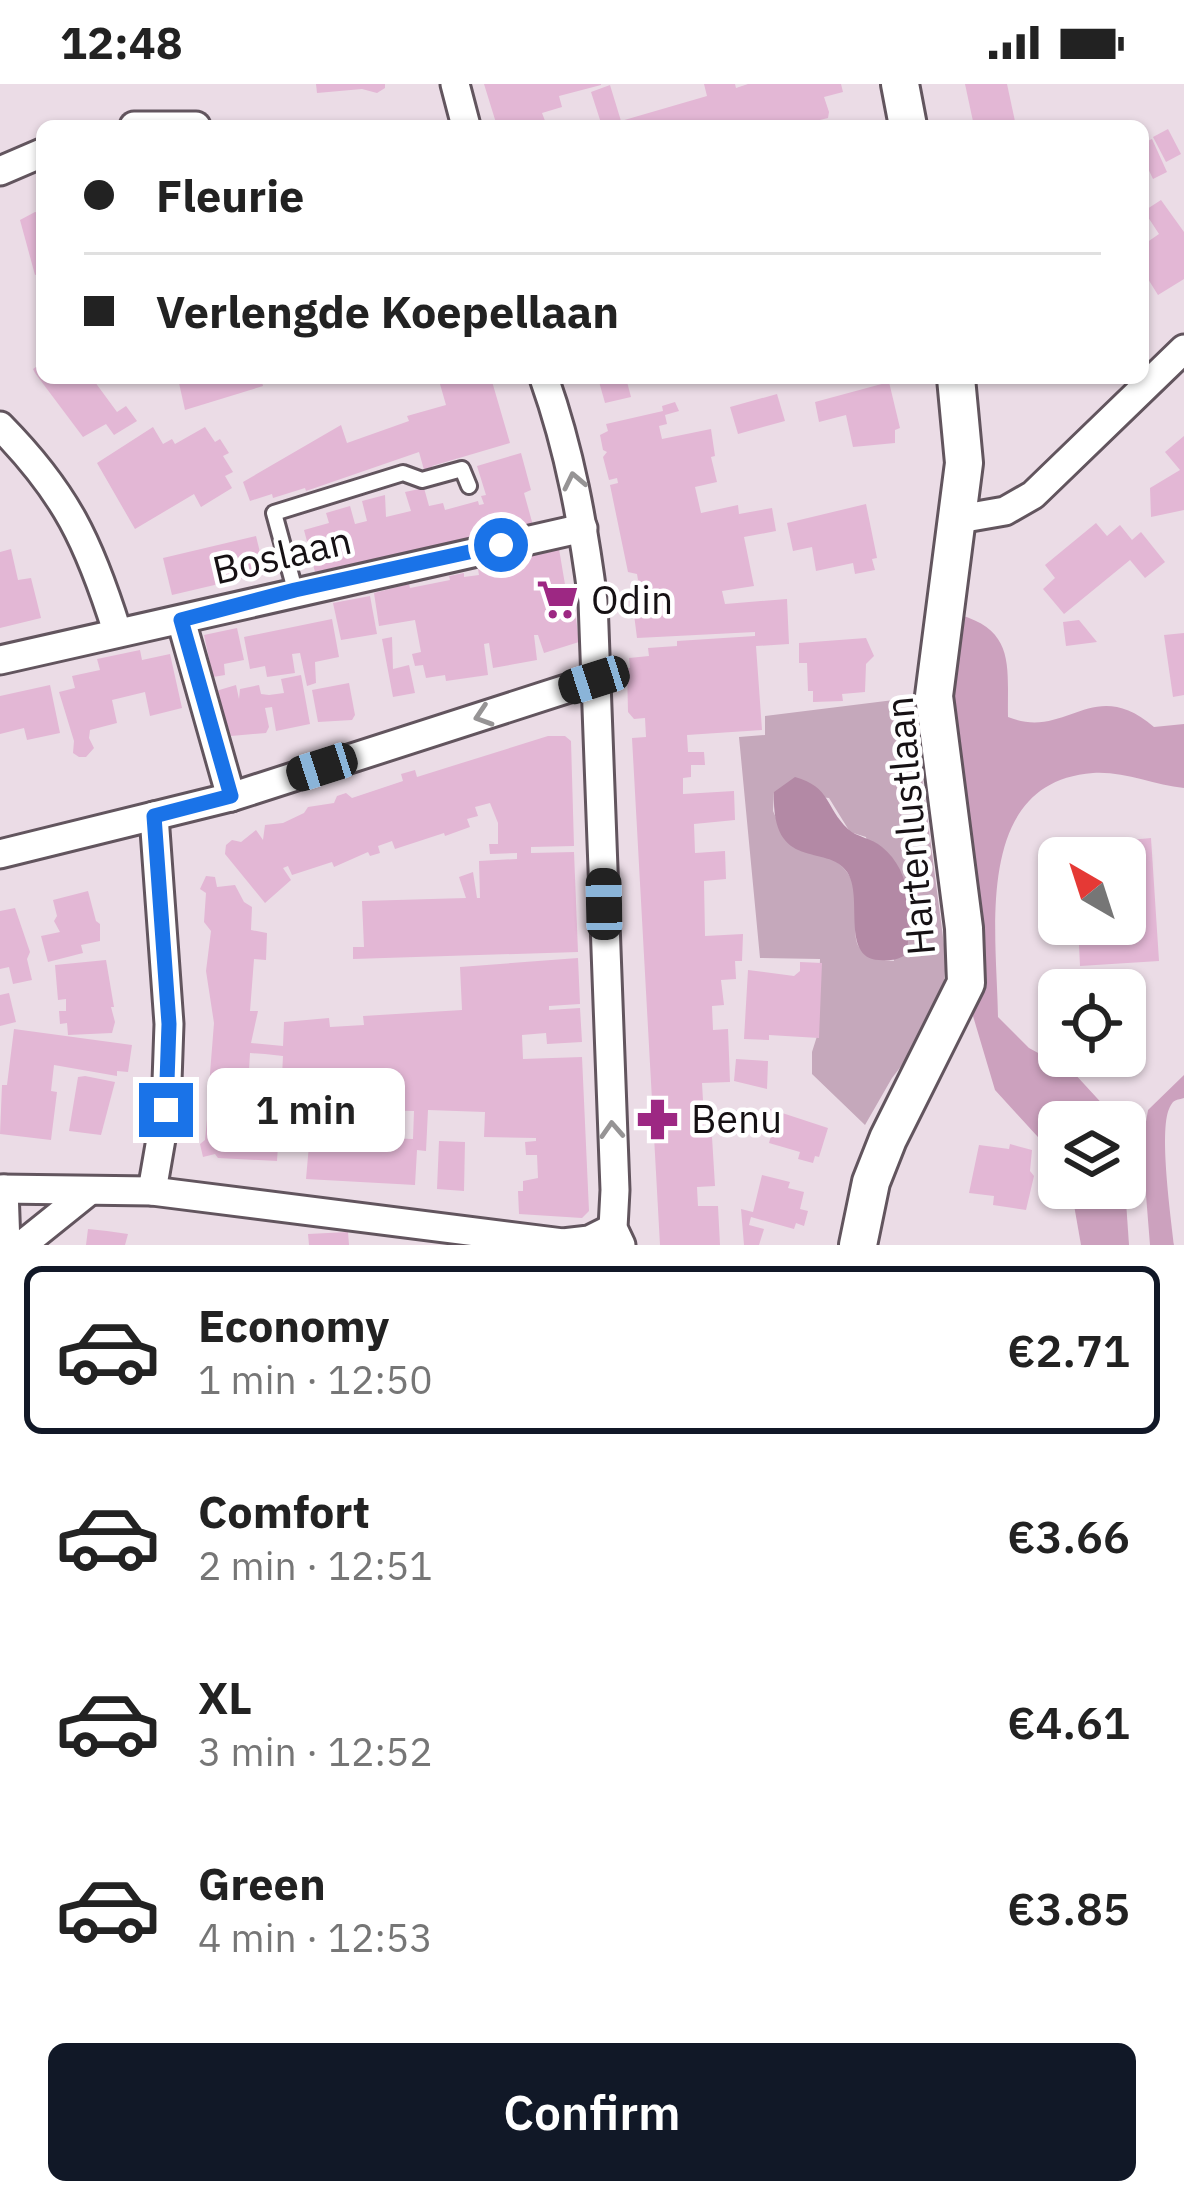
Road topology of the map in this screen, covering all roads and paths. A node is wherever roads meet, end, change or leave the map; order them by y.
1 (455, 84) edge
2 (900, 84) edge
3 (464, 120) edge
4 (907, 120) edge
5 (36, 156) edge
6 (0, 171) edge
7 (1184, 349) edge
8 (1149, 383) edge
9 (546, 384) edge
10 (957, 384) edge
11 (1148, 384) edge
12 (0, 426) edge
13 (469, 486) dead end
14 (959, 519) junction
15 (584, 528) junction
16 (295, 590) junction
17 (181, 620) junction
18 (117, 631) junction
19 (0, 660) edge
20 (594, 680) junction
21 (231, 796) junction
22 (154, 816) junction
23 (0, 854) edge
24 (2, 1189) edge
25 (152, 1191) junction
26 (88, 1192) junction
27 (374, 1233) edge
28 (617, 1237) edge
29 (6, 1245) edge
30 (22, 1245) edge
31 (858, 1245) edge

1 - 3 street
2 - 4 street
5 - 6 street
7 - 8 street
15 -> 9 street
10 - 14 street, Hartenlustlaan
11 - 14 street
12 - 18 street
13 - 16 lane
14 - 31 street, Hartenlustlaan
15 - 16 street, Boslaan
15 - 20 street
16 - 17 street, Boslaan
17 - 18 street, Boslaan
17 - 21 street
18 - 19 street, Boslaan
20 -> 21 street
28 -> 20 street
21 - 22 street
22 - 23 street
22 - 25 street
24 - 26 street
24 - 29 street
25 - 26 street
25 - 27 street
26 - 30 street
27 - 28 street

